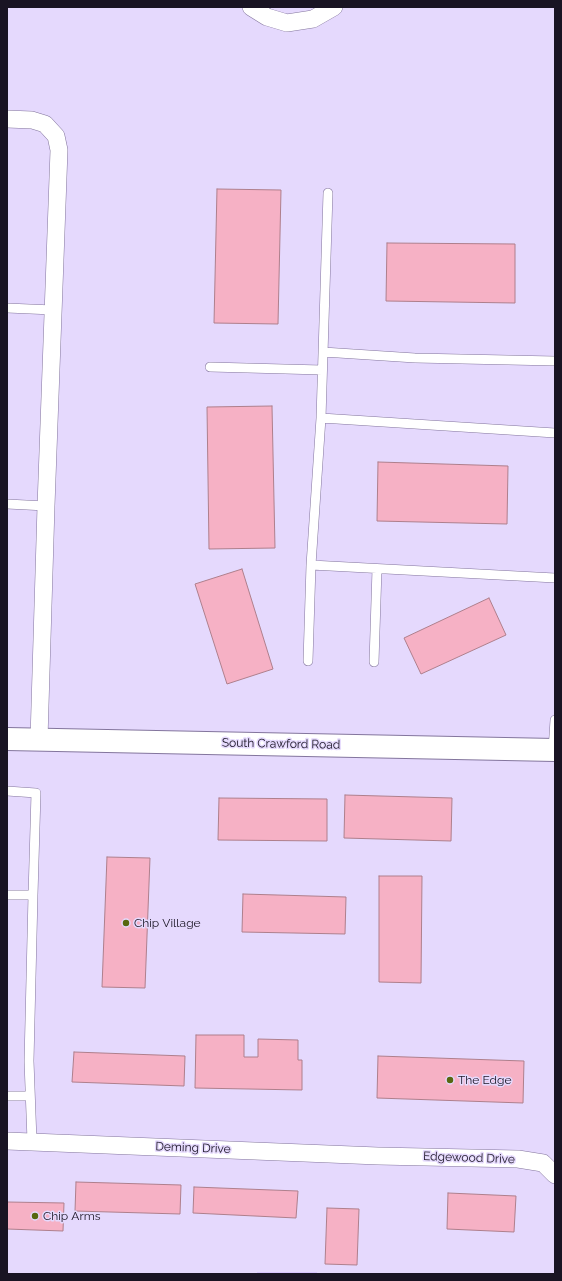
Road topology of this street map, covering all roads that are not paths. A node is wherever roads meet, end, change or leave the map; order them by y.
1 (251, 7) edge
2 (334, 7) edge
3 (7, 119) edge
4 (328, 193) dead end
5 (7, 308) edge
6 (53, 310) junction
7 (322, 352) junction
8 (555, 361) edge
9 (210, 367) dead end
10 (322, 370) junction
11 (321, 418) junction
12 (555, 433) edge
13 (7, 504) edge
14 (46, 506) junction
15 (311, 565) junction
16 (377, 569) junction
17 (555, 578) edge
18 (308, 661) dead end
19 (374, 662) dead end
20 (555, 720) edge
21 (7, 739) edge
22 (39, 739) junction
23 (554, 750) edge
24 (7, 791) edge
25 (7, 895) edge
26 (33, 896) junction
27 (7, 1096) edge
28 (29, 1096) junction
29 (7, 1141) edge
30 (32, 1141) junction
31 (378, 1156) joint
32 (555, 1175) edge

1 - 2 street
3 - 6 street
4 - 7 lane
5 - 6 lane
6 - 14 street
7 - 8 lane
7 - 10 lane
9 - 10 lane
10 - 11 lane
11 - 12 lane
11 - 15 lane
13 - 14 lane
14 - 22 street
15 - 16 lane
15 - 18 lane
16 - 17 lane
16 - 19 lane
20 - 23 lane
21 - 22 street, South Crawford Road
22 - 23 street, South Crawford Road
24 - 26 lane
25 - 26 lane
26 - 28 lane
27 - 28 lane
28 - 30 lane
29 - 30 street, Deming Drive
30 - 31 street, Deming Drive
31 - 32 street, Edgewood Drive

